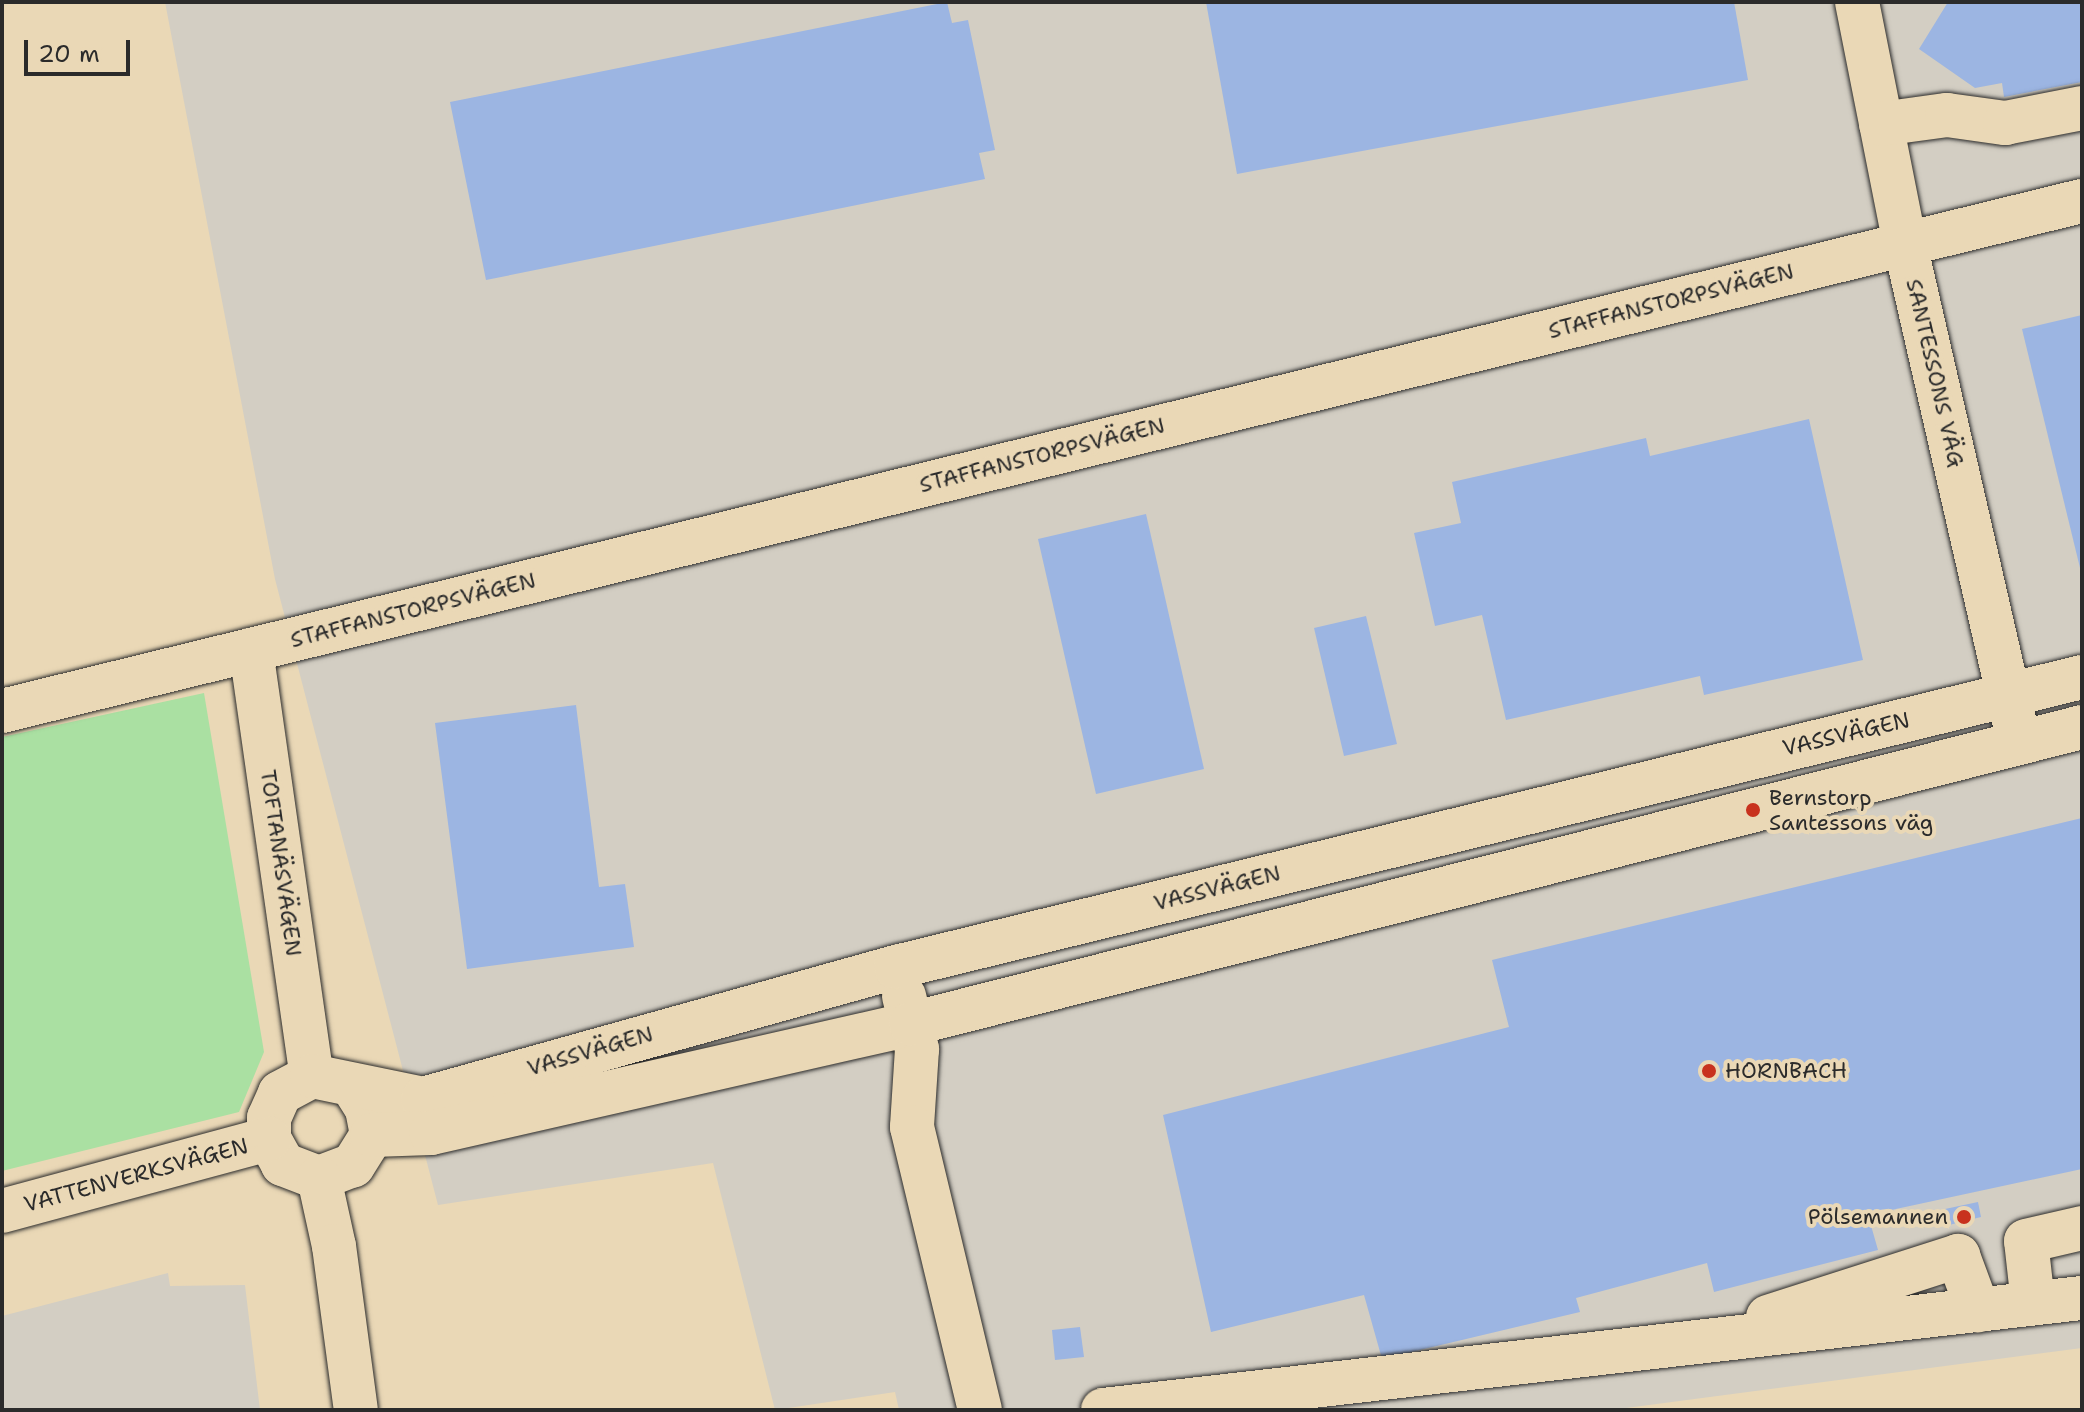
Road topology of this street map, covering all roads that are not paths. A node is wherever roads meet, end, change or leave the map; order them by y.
1 (1857, 2) edge
2 (2082, 108) edge
3 (1881, 124) junction
4 (2082, 201) edge
5 (1905, 244) junction
6 (251, 650) junction
7 (2082, 677) edge
8 (2009, 695) junction
9 (2, 711) edge
10 (2082, 727) edge
11 (2019, 742) junction
12 (896, 967) junction
13 (911, 1024) junction
14 (312, 1076) junction
15 (354, 1088) junction
16 (372, 1135) junction
17 (269, 1139) junction
18 (319, 1178) junction
19 (2, 1211) edge
20 (2082, 1228) edge
21 (2082, 1298) edge
22 (2033, 1303) junction
23 (356, 1410) edge
24 (980, 1410) edge
25 (1103, 1410) edge

1 - 3 street, SANTESSONS VÄG
2 - 3 street
3 - 5 street, SANTESSONS VÄG
4 - 5 street, STAFFANSTORPSVÄGEN
5 - 6 street, STAFFANSTORPSVÄGEN
5 - 8 street, SANTESSONS VÄG
6 - 9 street, STAFFANSTORPSVÄGEN
6 - 14 street, TOFTANÄSVÄGEN
7 - 8 street, VASSVÄGEN
8 - 11 street, SANTESSONS VÄG
8 - 12 street, VASSVÄGEN
10 - 11 street, VASSVÄGEN
11 - 13 street, VASSVÄGEN
12 - 13 street
12 - 15 street, VASSVÄGEN
13 - 16 street, VASSVÄGEN
13 - 24 street
14 - 15 street
14 - 17 street
15 - 16 street
16 - 18 street
17 - 18 street
17 - 19 street, VATTENVERKSVÄGEN
18 - 23 street
20 - 22 street
21 - 22 street
22 - 25 street

